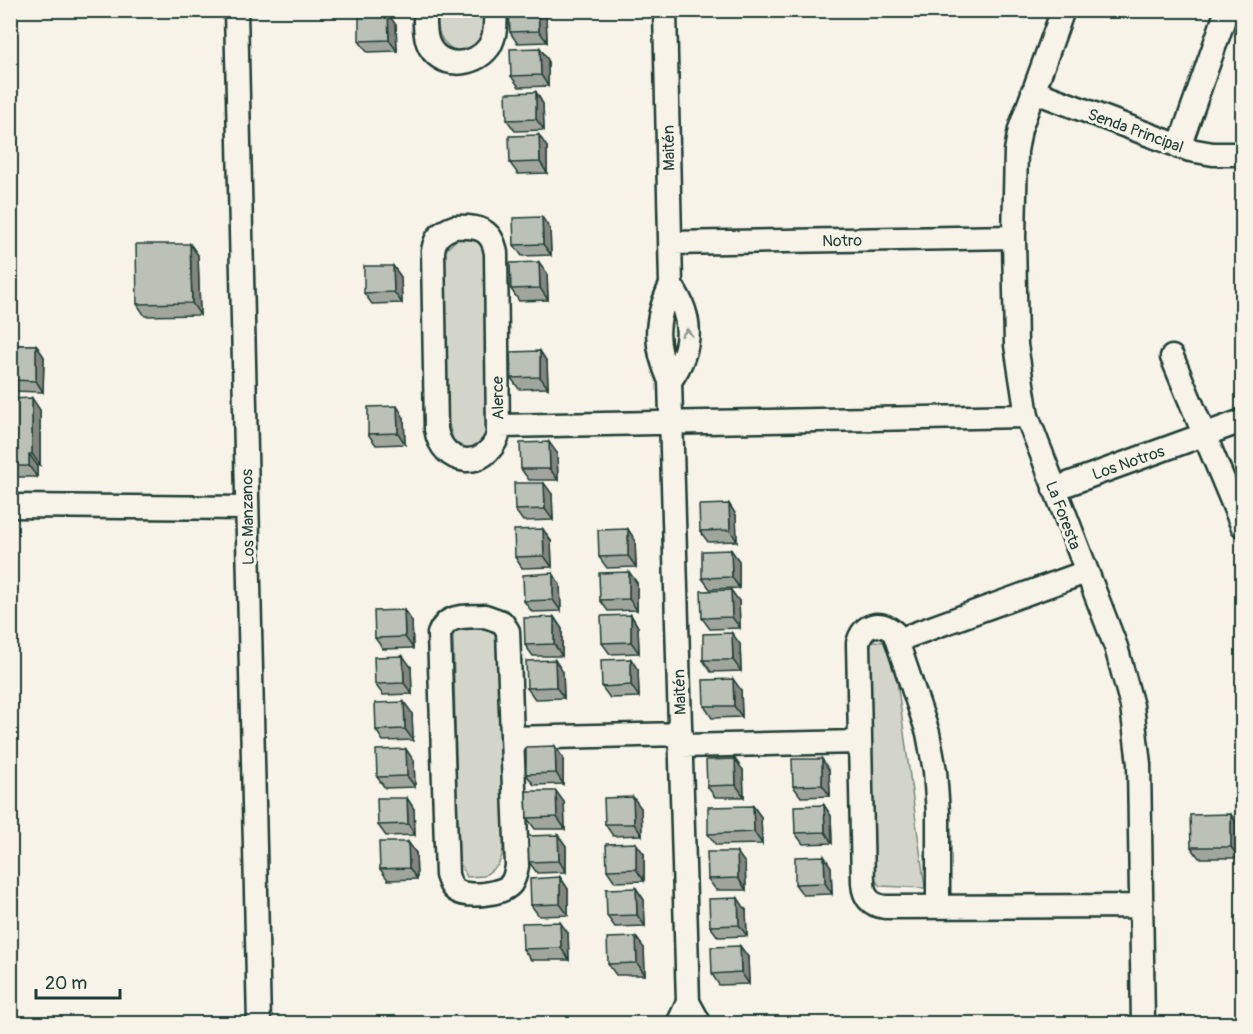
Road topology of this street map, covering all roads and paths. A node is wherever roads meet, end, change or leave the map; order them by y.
1 (236, 10) edge
2 (425, 10) edge
3 (495, 10) edge
4 (665, 10) edge
5 (1063, 10) edge
6 (1226, 13) dead end
7 (1033, 91) junction
8 (1179, 147) junction
9 (1242, 154) edge
10 (1014, 237) junction
11 (670, 243) junction
12 (672, 285) junction
13 (1172, 357) dead end
14 (670, 381) junction
15 (1027, 416) junction
16 (1242, 421) edge
17 (672, 424) junction
18 (498, 426) junction
19 (1204, 435) junction
20 (1054, 489) junction
21 (10, 506) edge
22 (247, 508) junction
23 (1242, 525) edge
24 (1086, 572) junction
25 (898, 640) junction
26 (512, 738) junction
27 (681, 740) junction
28 (860, 742) junction
29 (938, 906) junction
30 (1141, 906) junction
31 (688, 1002) junction
32 (259, 1023) edge
33 (678, 1023) edge
34 (700, 1023) edge
35 (1143, 1023) edge

1 - 22 street, Los Manzanos
2 - 3 street
4 - 11 street, Maitén
5 - 7 street, La Foresta
6 - 8 street
7 - 8 street, Senda Principal
7 - 10 street, La Foresta
8 - 9 street, Senda Principal
10 - 11 street, Notro
10 - 15 street, La Foresta
11 - 12 street, Maitén
12 - 14 street, Maitén
14 -> 12 street, Maitén
13 - 19 street
14 - 17 street, Maitén
15 - 17 street
15 - 20 street, La Foresta
16 - 19 street, Los Notros
17 - 18 street
17 - 27 street, Maitén
18 - 18 street, Alerce
19 - 20 street, Los Notros
19 - 23 street
20 - 24 street, La Foresta
21 - 22 street
22 - 32 street, Los Manzanos
24 - 25 street
24 - 30 street, La Foresta
25 - 28 street
25 - 29 street
26 - 26 street
26 - 27 street
27 - 28 street
27 - 31 street, Maitén
28 - 29 street
29 - 30 street
30 - 35 street, La Foresta
31 - 33 street, Maitén
31 - 34 street, Maitén

